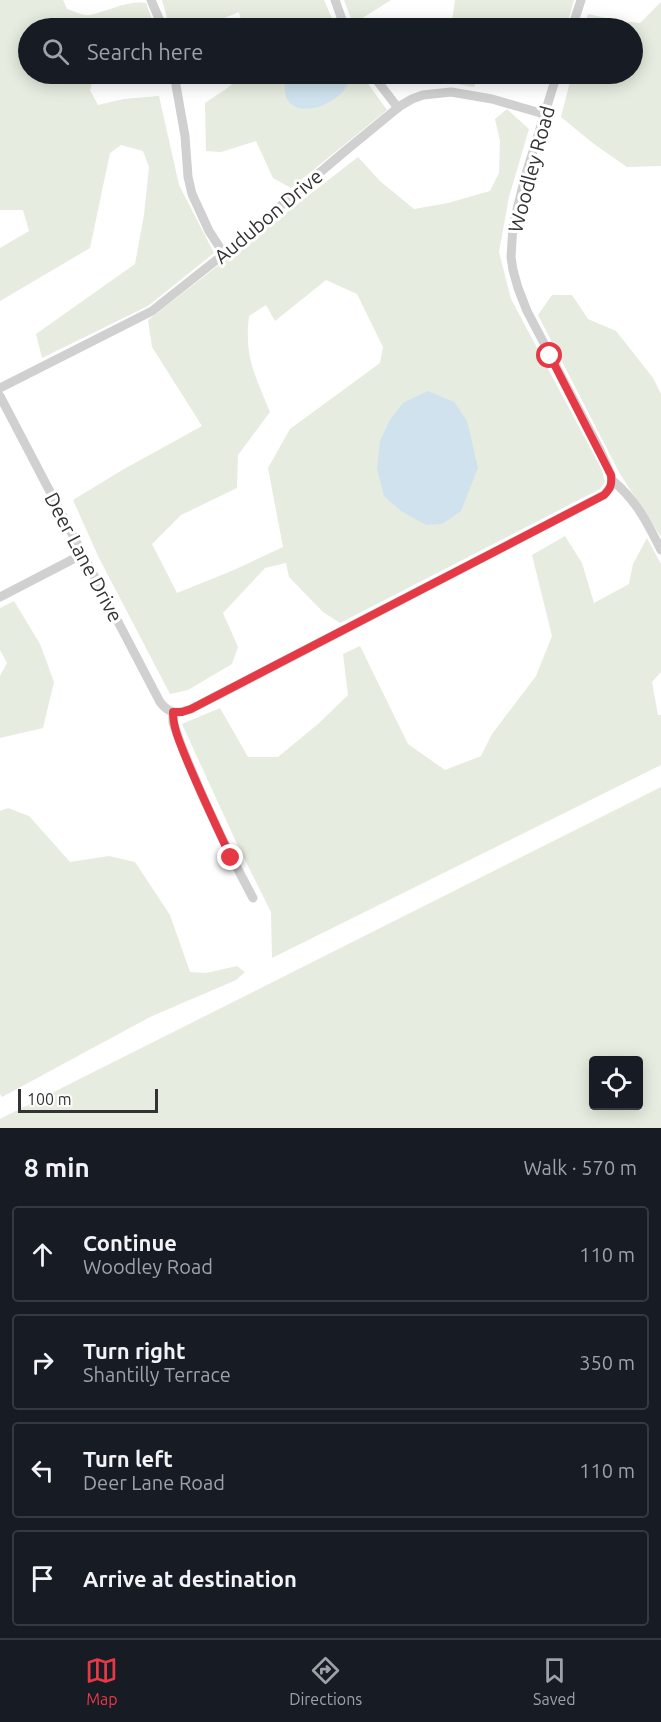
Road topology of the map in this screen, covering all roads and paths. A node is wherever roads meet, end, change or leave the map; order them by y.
1 (152, 0) edge
2 (335, 0) edge
3 (581, 0) edge
4 (159, 18) edge
5 (341, 18) edge
6 (575, 18) edge
7 (176, 84) edge
8 (380, 84) edge
9 (554, 84) edge
10 (398, 108) junction
11 (544, 114) junction
12 (224, 254) junction
13 (0, 388) edge
14 (0, 396) edge
15 (612, 480) junction
16 (661, 550) edge
17 (83, 554) junction
18 (0, 597) edge
19 (173, 712) junction
20 (253, 898) dead end

1 - 4 street
2 - 5 street
3 - 6 street
7 - 12 street
8 - 10 street
9 - 11 street, Woodley Road
10 - 11 street, Audubon Drive
10 - 12 street, Audubon Drive
11 - 15 street, Woodley Road
12 - 13 street, Audubon Drive
14 - 17 street, Deer Lane Drive
15 - 16 street, Woodley Road
15 - 19 street
17 - 18 street
17 - 19 street, Deer Lane Drive
19 - 20 street

